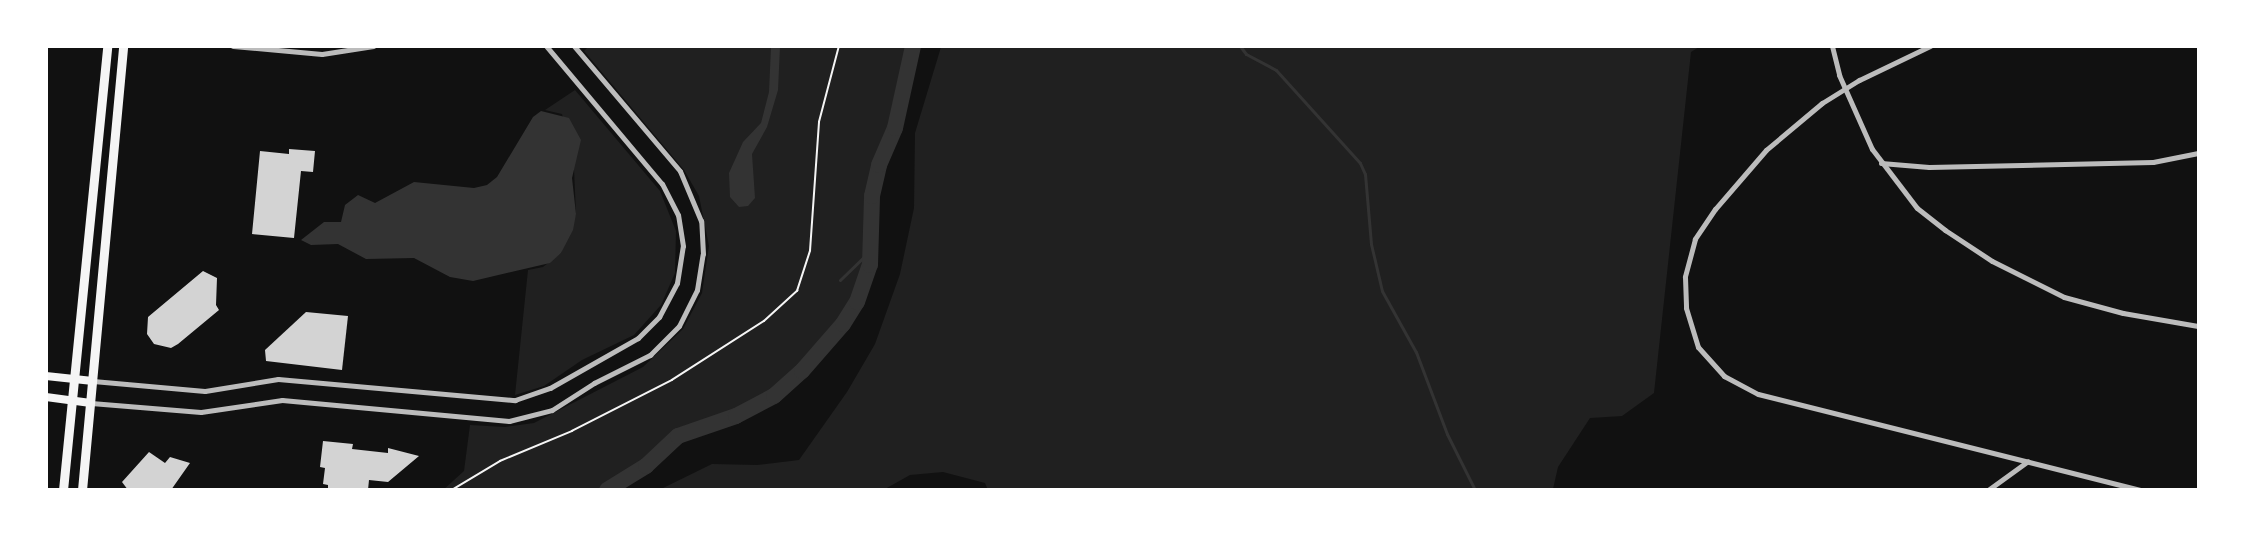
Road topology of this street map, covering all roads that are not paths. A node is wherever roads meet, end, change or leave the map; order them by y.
1 (107, 46) edge
2 (123, 46) edge
3 (233, 46) edge
4 (373, 46) edge
5 (546, 46) edge
6 (574, 46) edge
7 (1832, 46) edge
8 (1930, 46) edge
9 (1845, 89) junction
10 (2199, 153) edge
11 (1881, 163) junction
12 (2199, 326) edge
13 (46, 376) edge
14 (74, 379) junction
15 (93, 381) junction
16 (46, 397) edge
17 (72, 400) junction
18 (91, 403) junction
19 (2028, 461) junction
20 (2123, 487) edge
21 (63, 489) edge
22 (82, 489) edge
23 (1988, 489) edge
24 (2141, 489) edge

1 - 14 main road
2 - 15 main road
3 - 4 street
5 - 15 street
6 - 18 street
7 - 9 street
8 - 9 street
9 - 11 street
9 - 19 street
10 - 11 street
11 - 12 street
13 - 14 main road
14 - 15 main road
14 - 17 main road
15 - 18 main road
16 - 17 main road
17 - 18 main road
17 - 21 main road
18 - 22 main road
19 - 20 street
19 - 23 street
20 - 24 street

